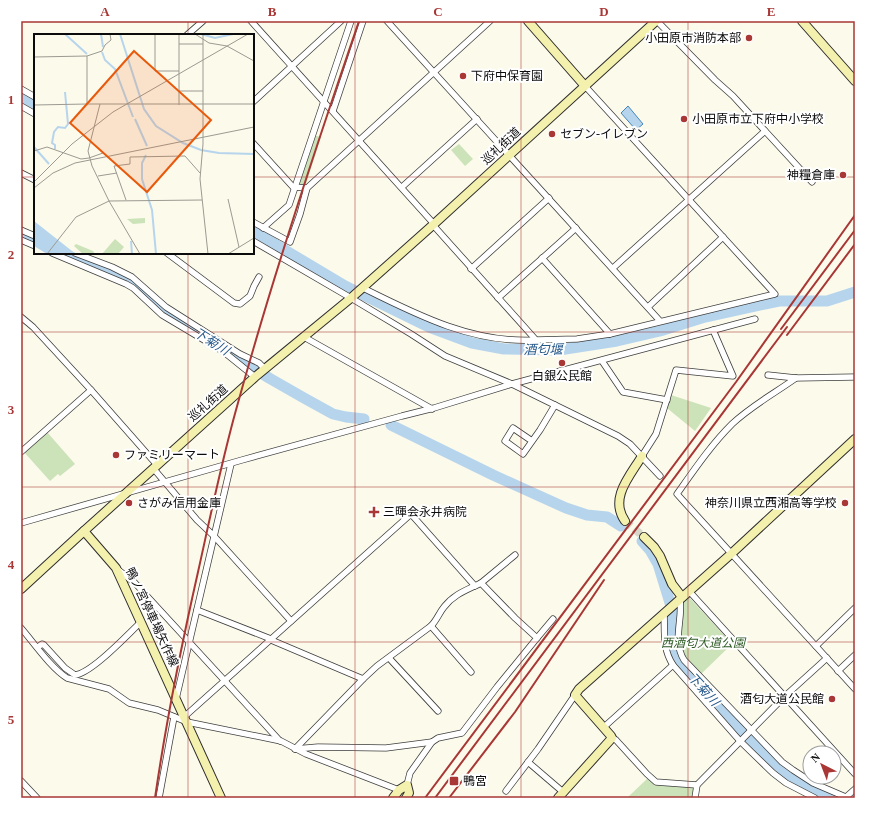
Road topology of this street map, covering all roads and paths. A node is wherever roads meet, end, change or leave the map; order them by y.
1 (203, 21) edge
2 (251, 21) edge
3 (342, 21) edge
4 (351, 21) edge
5 (363, 21) edge
6 (387, 21) edge
7 (490, 21) edge
8 (528, 21) edge
9 (656, 21) edge
10 (802, 21) edge
11 (188, 34) edge
12 (292, 66) junction
13 (434, 72) junction
14 (855, 82) edge
15 (585, 86) junction
16 (21, 89) edge
17 (34, 96) edge
18 (323, 100) junction
19 (254, 101) edge
20 (21, 106) edge
21 (333, 112) junction
22 (34, 113) edge
23 (477, 119) junction
24 (765, 131) junction
25 (359, 140) junction
26 (254, 143) edge
27 (510, 155) junction
28 (21, 173) edge
29 (34, 180) edge
30 (812, 182) dead end
31 (294, 187) junction
32 (402, 187) junction
33 (307, 188) junction
34 (549, 198) junction
35 (689, 200) junction
36 (254, 223) edge
37 (434, 224) junction
38 (263, 228) junction
39 (576, 228) junction
40 (21, 230) edge
41 (34, 236) edge
42 (723, 237) junction
43 (21, 240) edge
44 (254, 242) edge
45 (34, 246) edge
46 (54, 254) edge
47 (78, 254) edge
48 (168, 254) edge
49 (542, 258) junction
50 (613, 268) junction
51 (471, 269) junction
52 (259, 277) dead end
53 (362, 288) junction
54 (351, 298) junction
55 (498, 298) junction
56 (648, 307) junction
57 (21, 317) edge
58 (755, 319) dead end
59 (660, 321) junction
60 (713, 330) junction
61 (610, 334) junction
62 (304, 337) junction
63 (536, 340) junction
64 (602, 361) junction
65 (260, 373) junction
66 (768, 375) dead end
67 (855, 377) edge
68 (796, 378) junction
69 (512, 384) junction
70 (91, 390) junction
71 (667, 400) junction
72 (555, 405) junction
73 (432, 409) junction
74 (855, 439) edge
75 (532, 441) junction
76 (21, 452) edge
77 (642, 456) junction
78 (230, 464) junction
79 (155, 467) junction
80 (660, 476) dead end
81 (165, 482) junction
82 (126, 493) junction
83 (625, 521) tunnel mouth
84 (21, 522) edge
85 (84, 532) junction
86 (214, 536) junction
87 (644, 537) tunnel mouth
88 (731, 554) junction
89 (515, 555) dead end
90 (116, 568) junction
91 (482, 583) junction
92 (475, 586) junction
93 (21, 589) edge
94 (689, 591) junction
95 (679, 600) junction
96 (855, 608) edge
97 (197, 610) junction
98 (665, 612) junction
99 (553, 619) dead end
100 (291, 621) junction
101 (141, 622) junction
102 (431, 626) junction
103 (21, 628) edge
104 (537, 638) junction
105 (271, 639) junction
106 (189, 642) junction
107 (816, 646) junction
108 (38, 647) junction
109 (855, 654) edge
110 (389, 658) junction
111 (827, 658) junction
112 (673, 665) junction
113 (838, 671) junction
114 (471, 672) dead end
115 (363, 679) junction
116 (224, 681) junction
117 (855, 689) edge
118 (576, 695) junction
119 (784, 697) junction
120 (176, 699) junction
121 (438, 711) dead end
122 (174, 717) junction
123 (185, 720) junction
124 (604, 727) junction
125 (751, 730) junction
126 (612, 738) junction
127 (740, 740) junction
128 (281, 741) junction
129 (432, 742) junction
130 (295, 749) junction
131 (528, 762) junction
132 (855, 774) edge
133 (21, 781) edge
134 (407, 785) junction
135 (697, 785) junction
136 (855, 789) edge
137 (399, 790) junction
138 (506, 791) dead end
139 (560, 795) edge
140 (37, 798) edge
141 (160, 798) edge
142 (221, 798) edge
143 (393, 798) edge
144 (406, 798) edge
145 (695, 798) edge
146 (815, 798) edge
147 (847, 798) edge

1 - 11 street
2 - 12 street
3 - 12 street
4 - 18 street
5 - 21 street
6 - 13 street
7 - 13 street
8 - 15 street
9 - 15 street, 巡礼街道
9 - 24 street
10 - 14 street
12 - 18 street
12 - 19 street
13 - 23 street
13 - 25 street
15 - 27 street, 巡礼街道
15 - 35 street
16 - 17 street
18 - 21 street
18 - 31 street
20 - 22 street
21 - 25 street
23 - 27 street
23 - 32 street
24 - 30 street
24 - 35 street
25 - 32 street
25 - 33 street
26 - 31 street
27 - 34 street
27 - 37 street, 巡礼街道
28 - 29 street
31 - 33 street
31 - 38 street
32 - 37 street
33 - 38 street
34 - 39 street
34 - 51 street
35 - 42 street
35 - 50 street
36 - 38 street
37 - 51 street
37 - 53 street, 巡礼街道
39 - 49 street
39 - 50 street
40 - 41 street
42 - 56 street
42 - 59 street
43 - 45 street
44 - 54 street
46 - 65 street
47 - 65 street
48 - 52 street
49 - 55 street
49 - 61 street
50 - 56 street
51 - 55 street
53 - 54 street, 巡礼街道
53 - 63 street
54 - 62 street, 巡礼街道
54 - 69 street
55 - 63 street
56 - 59 street
57 - 70 street
58 - 60 street
59 - 61 street
60 - 64 street
60 - 71 street
61 - 63 street
62 - 65 street, 巡礼街道
62 - 73 street
64 - 69 street
64 - 71 street
65 - 79 street, 巡礼街道
66 - 68 street
67 - 68 street
68 - 88 street
69 - 72 street
69 - 73 street
70 - 76 street
70 - 79 street
71 - 77 street
72 - 75 street
72 - 77 street
73 - 78 street
74 - 88 street
75 - 75 street
77 - 80 street
77 - 83 street
78 - 81 street
78 - 86 street
79 - 81 street
79 - 82 street, 巡礼街道
81 - 82 street
81 - 86 street
82 - 84 street
82 - 85 street, 巡礼街道
85 - 90 street, 鴨ノ宮停車場矢作線
85 - 93 street
86 - 97 street
86 - 100 street
87 - 95 street
88 - 94 street
88 - 107 street
89 - 91 street
90 - 101 street, 鴨ノ宮停車場矢作線
90 - 106 street
91 - 92 street
91 - 104 street
92 - 100 street
92 - 102 street
94 - 95 street
94 - 119 street
95 - 98 street
95 - 125 street
96 - 107 street
97 - 105 street
97 - 106 street
98 - 112 street
98 - 118 street
99 - 104 street
100 - 105 street
101 - 108 street
101 - 120 street, 鴨ノ宮停車場矢作線
102 - 110 street
102 - 114 street
103 - 108 street
104 - 129 street
105 - 115 street
105 - 116 street
106 - 116 street
106 - 120 street
107 - 111 street
108 - 122 street
109 - 113 street
110 - 115 street
110 - 121 street
111 - 113 street
111 - 119 street
112 - 124 street
112 - 127 street
113 - 117 street
115 - 130 street
116 - 123 street
116 - 128 street
118 - 124 street
118 - 131 street
119 - 125 street
119 - 132 street
120 - 123 street, 鴨ノ宮停車場矢作線
122 - 123 street
122 - 141 street
123 - 128 street
123 - 142 street, 鴨ノ宮停車場矢作線
124 - 126 street
125 - 127 street
125 - 147 street
126 - 135 street
126 - 139 street
127 - 135 street
127 - 146 street
128 - 130 street
129 - 130 street
129 - 134 street
130 - 137 street
131 - 138 street
131 - 139 street
133 - 140 street
134 - 137 street
134 - 144 street
135 - 145 street
136 - 147 street
137 - 143 street

